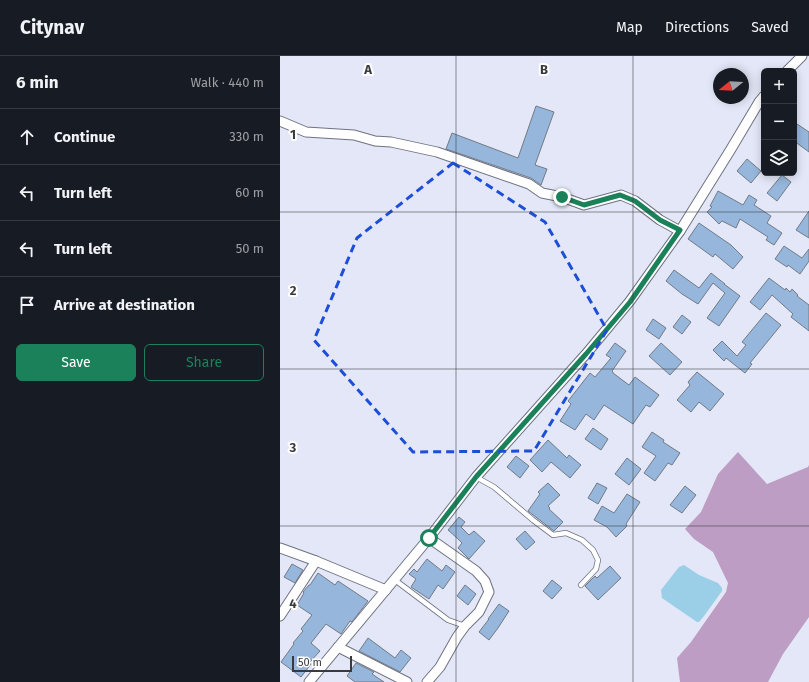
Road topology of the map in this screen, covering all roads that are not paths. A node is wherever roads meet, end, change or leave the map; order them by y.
1 (802, 56) edge
2 (790, 68) edge
3 (761, 99) edge
4 (280, 121) edge
5 (680, 230) junction
6 (476, 477) junction
7 (429, 538) junction
8 (280, 548) edge
9 (316, 561) junction
10 (395, 580) junction
11 (581, 585) dead end
12 (386, 590) junction
13 (280, 616) edge
14 (465, 626) junction
15 (338, 647) junction
16 (309, 682) edge
17 (407, 682) edge
18 (427, 682) edge

1 - 2 street
3 - 5 street
4 - 5 street
5 - 6 street
6 - 7 street
6 - 11 lane
7 - 10 street
7 - 14 street
8 - 9 street
9 - 12 street
9 - 13 street
10 - 12 street
10 - 14 lane
12 - 15 street
14 - 18 street
15 - 16 street
15 - 17 street

